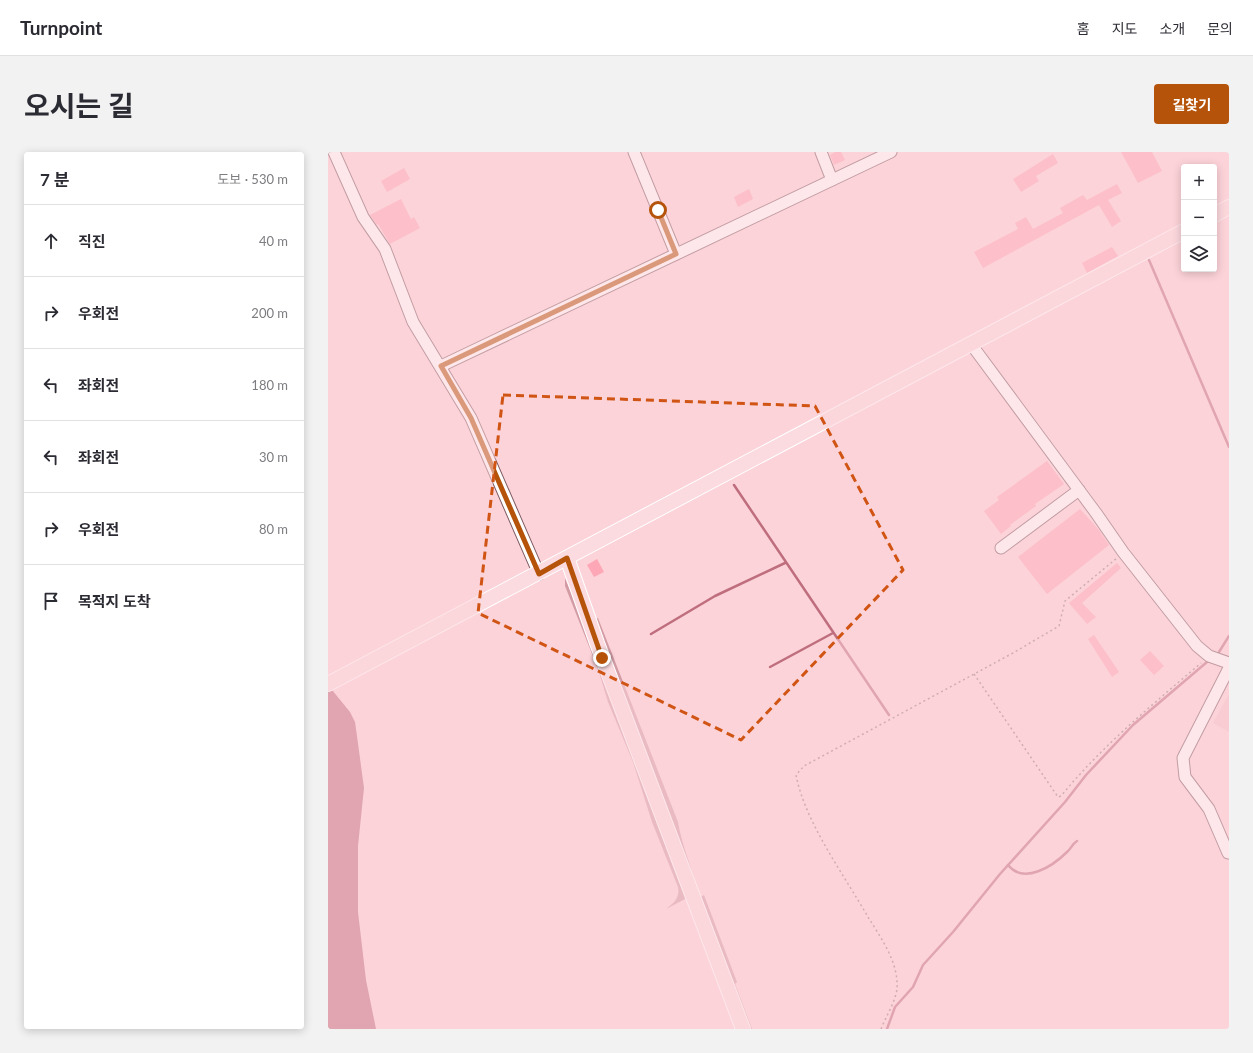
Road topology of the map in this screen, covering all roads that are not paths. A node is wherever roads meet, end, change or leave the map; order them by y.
1 (334, 152) edge
2 (634, 152) edge
3 (821, 152) edge
4 (891, 152) edge
5 (832, 180) junction
6 (1229, 207) edge
7 (1217, 213) edge
8 (1181, 233) edge
9 (676, 254) junction
10 (971, 344) junction
11 (441, 366) junction
12 (1079, 490) junction
13 (1001, 548) dead end
14 (567, 558) junction
15 (539, 574) junction
16 (1229, 663) edge
17 (1229, 668) edge
18 (332, 682) edge
19 (1228, 853) edge
20 (743, 1029) edge

1 - 11 street
2 - 9 street
3 - 5 street
4 - 5 street
5 - 9 street
6 - 7 main road
8 - 10 main road
9 - 11 street
10 - 12 street
10 - 14 main road
11 - 15 street
12 - 13 street
12 - 16 street
14 - 15 main road
14 - 20 main road
15 - 18 main road
17 - 19 street

